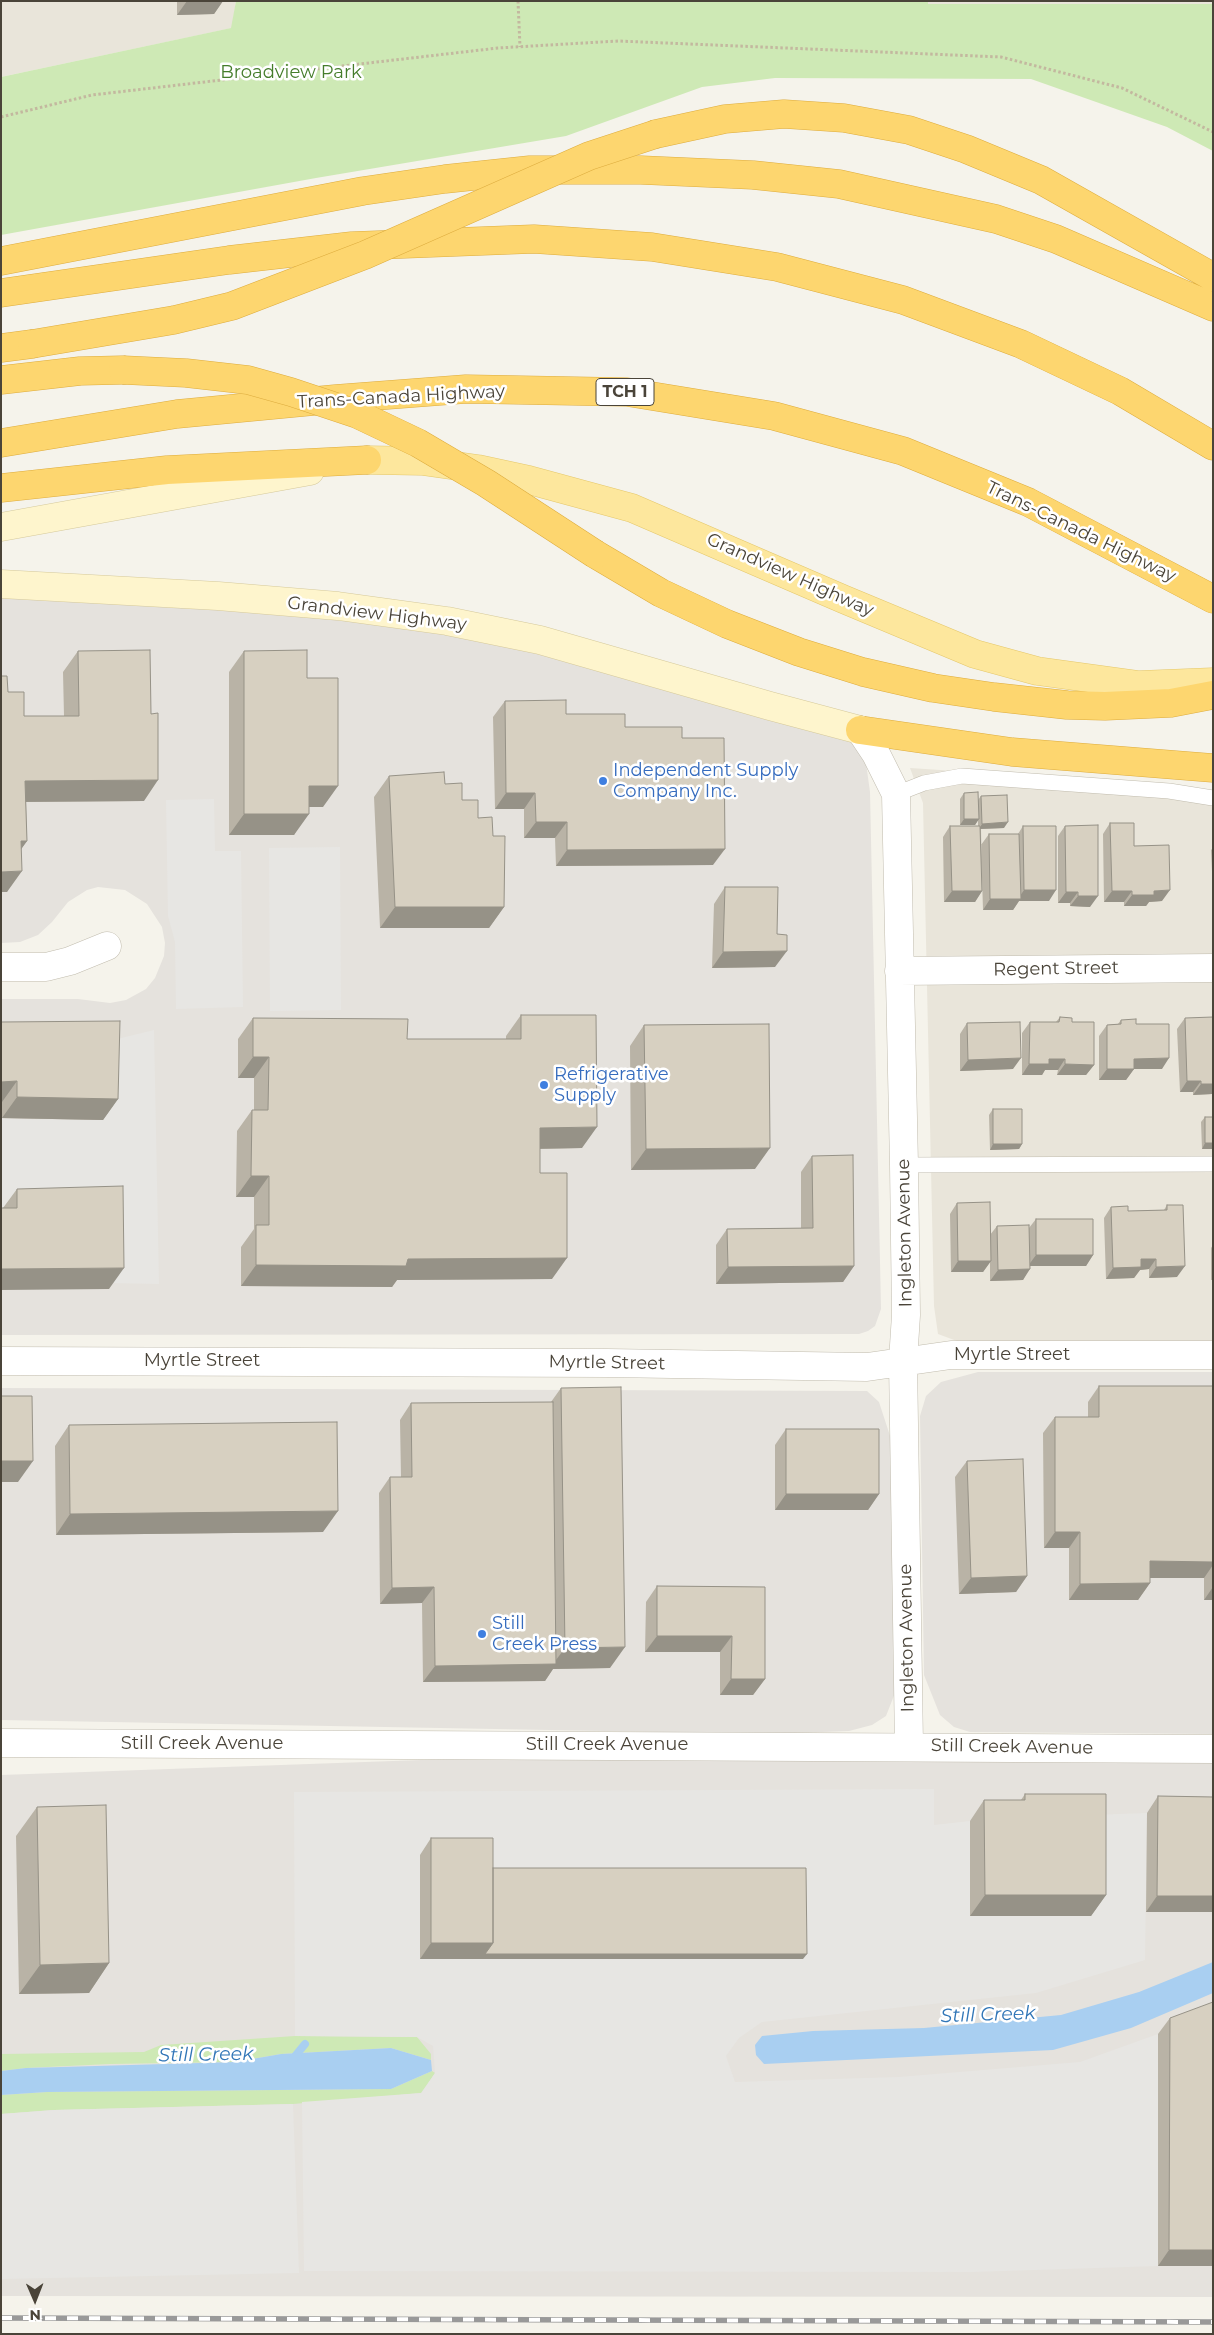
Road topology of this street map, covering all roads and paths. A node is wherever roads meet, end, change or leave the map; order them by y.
1 (518, 1) edge
2 (520, 47) junction
3 (1, 117) edge
4 (1213, 132) edge
5 (1, 261) edge
6 (1213, 277) edge
7 (1, 293) edge
8 (1213, 308) edge
9 (1, 348) edge
10 (1, 380) edge
11 (1, 443) edge
12 (1213, 446) edge
13 (367, 460) junction
14 (1, 488) edge
15 (1, 527) edge
16 (1, 584) edge
17 (1213, 599) edge
18 (1203, 690) edge
19 (860, 730) junction
20 (1213, 768) edge
21 (896, 794) junction
22 (1213, 798) edge
23 (107, 946) dead end
24 (1, 967) edge
25 (1213, 968) edge
26 (899, 971) junction
27 (1213, 1164) edge
28 (904, 1165) junction
29 (1213, 1355) edge
30 (1, 1361) edge
31 (903, 1361) junction
32 (1, 1743) edge
33 (909, 1746) junction
34 (1213, 1749) edge

1 - 2 path
2 - 3 path
2 - 4 path
5 - 8 highway
6 - 9 highway, bridge
7 - 12 highway
10 - 18 highway, bridge
11 - 17 highway, Trans-Canada Highway / TCH 1
13 - 14 highway
13 - 15 main road
13 - 18 main road, Grandview Highway
16 - 19 main road, Grandview Highway
19 - 20 highway
19 - 21 street, Ingleton Avenue
21 - 22 lane
21 - 26 street, Ingleton Avenue
23 - 24 street
25 - 26 street, Regent Street
26 - 28 street, Ingleton Avenue
27 - 28 lane
28 - 31 street, Ingleton Avenue
29 - 31 street, Myrtle Street
30 - 31 street, Myrtle Street
31 - 33 street, Ingleton Avenue
32 - 33 street, Still Creek Avenue
33 - 34 street, Still Creek Avenue

